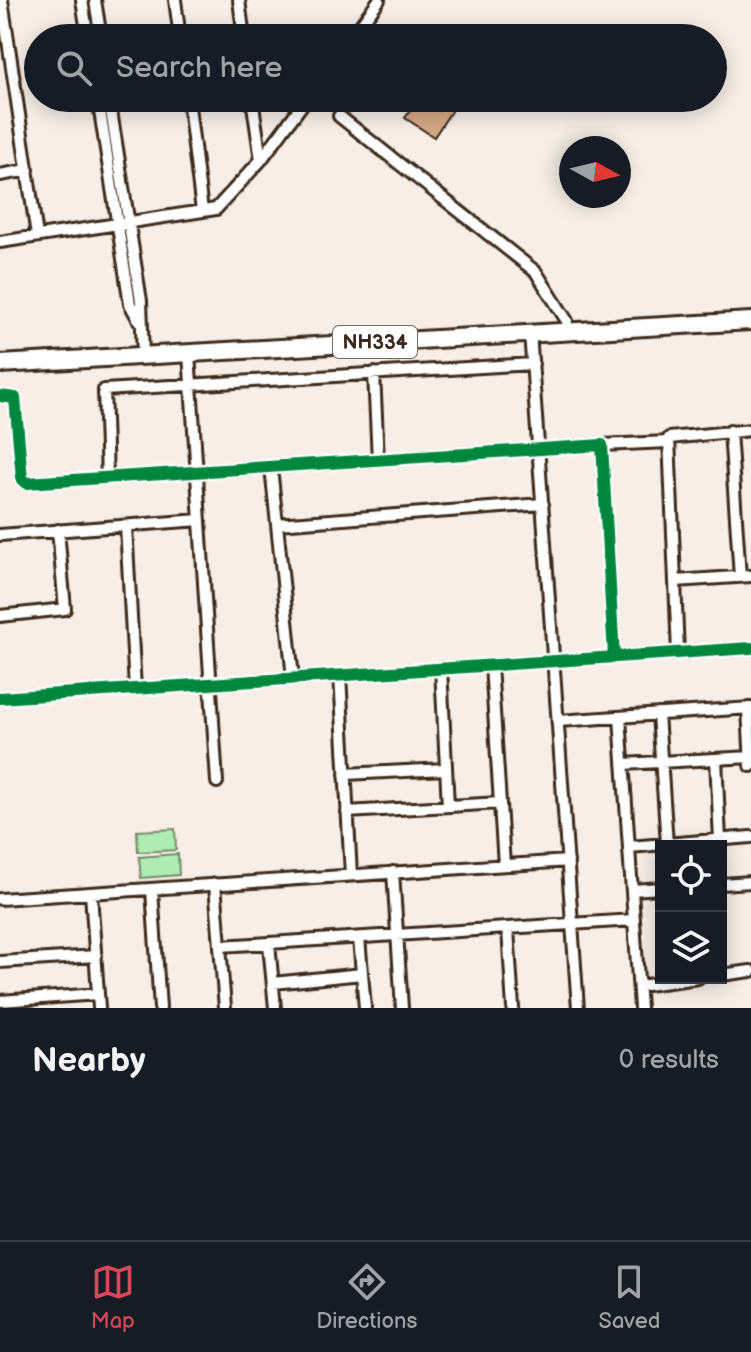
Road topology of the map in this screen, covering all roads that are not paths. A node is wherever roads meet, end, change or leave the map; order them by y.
1 (2, 0) edge
2 (82, 0) edge
3 (95, 0) edge
4 (175, 0) edge
5 (239, 0) edge
6 (379, 0) edge
7 (2, 19) edge
8 (86, 24) edge
9 (99, 24) edge
10 (178, 24) edge
11 (242, 24) edge
12 (361, 24) edge
13 (101, 112) edge
14 (110, 112) edge
15 (190, 112) edge
16 (254, 112) edge
17 (297, 112) edge
18 (339, 116) dead end
19 (261, 160) junction
20 (28, 170) junction
21 (0, 175) edge
22 (202, 211) junction
23 (122, 222) junction
24 (37, 236) junction
25 (0, 242) edge
26 (751, 311) edge
27 (567, 321) junction
28 (751, 321) edge
29 (530, 332) junction
30 (143, 351) junction
31 (189, 353) junction
32 (0, 354) edge
33 (0, 364) edge
34 (533, 364) junction
35 (374, 373) junction
36 (191, 384) junction
37 (0, 396) edge
38 (751, 430) edge
39 (730, 431) junction
40 (668, 442) junction
41 (602, 445) junction
42 (539, 449) junction
43 (378, 460) junction
44 (271, 467) junction
45 (196, 471) junction
46 (107, 478) junction
47 (543, 504) junction
48 (200, 520) junction
49 (277, 524) junction
50 (126, 526) junction
51 (58, 530) junction
52 (0, 535) edge
53 (746, 576) edge
54 (675, 581) junction
55 (0, 616) edge
56 (751, 648) edge
57 (678, 653) junction
58 (614, 657) junction
59 (554, 661) junction
60 (491, 665) junction
61 (441, 668) junction
62 (340, 675) junction
63 (293, 678) junction
64 (211, 684) junction
65 (135, 689) junction
66 (0, 698) edge
67 (749, 708) edge
68 (658, 714) junction
69 (620, 717) junction
70 (558, 721) junction
71 (751, 757) edge
72 (716, 759) junction
73 (663, 762) junction
74 (623, 764) junction
75 (751, 766) edge
76 (446, 769) junction
77 (345, 774) junction
78 (217, 782) dead end
79 (500, 803) junction
80 (448, 806) junction
81 (347, 812) junction
82 (751, 837) edge
83 (667, 840) edge
84 (720, 840) joint
85 (655, 845) edge
86 (629, 847) junction
87 (568, 861) junction
88 (504, 865) junction
89 (393, 872) junction
90 (351, 875) junction
91 (751, 882) edge
92 (215, 884) junction
93 (727, 884) edge
94 (655, 888) edge
95 (152, 890) junction
96 (632, 890) junction
97 (91, 893) junction
98 (0, 899) edge
99 (634, 920) junction
100 (572, 925) junction
101 (508, 929) junction
102 (397, 936) junction
103 (359, 938) junction
104 (269, 944) junction
105 (220, 946) junction
106 (96, 956) junction
107 (0, 962) edge
108 (751, 971) edge
109 (362, 974) junction
110 (727, 974) edge
111 (273, 983) junction
112 (655, 984) edge
113 (639, 986) junction
114 (98, 994) junction
115 (0, 1001) edge
116 (60, 1002) edge
117 (99, 1008) edge
118 (160, 1008) edge
119 (225, 1008) edge
120 (275, 1008) edge
121 (365, 1008) edge
122 (402, 1008) edge
123 (513, 1008) edge
124 (578, 1008) edge
125 (640, 1008) edge

1 - 7 street
2 - 8 street
3 - 9 street
4 - 10 street
5 - 11 street
6 - 12 street
7 - 20 street
13 - 23 street
14 - 23 street
15 - 22 street
16 - 19 street
17 - 19 street
18 - 27 street
19 - 22 street
20 - 21 street
20 - 24 street
22 - 23 street
23 - 24 street
23 - 30 street
24 - 25 street
26 - 27 highway, NH334
27 - 30 highway, NH334
28 - 29 highway, NH334
29 - 31 highway, NH334
29 - 34 street
30 - 31 highway, NH334
30 - 32 highway, NH334
30 - 33 highway, NH334
31 - 36 street
34 - 35 street
34 - 42 street
35 - 36 street
35 - 43 street
36 - 45 street
36 - 46 street
37 - 46 street
38 - 39 street
39 - 40 street
39 - 53 street
40 - 41 street
40 - 54 street
41 - 42 street
41 - 58 street
42 - 43 street
42 - 47 street
43 - 44 street
44 - 45 street
44 - 49 street
45 - 46 street
45 - 48 street
47 - 49 street
47 - 59 street
48 - 50 street
48 - 64 street
49 - 63 street
50 - 51 street
50 - 65 street
51 - 52 street
51 - 55 street
53 - 54 street
54 - 57 street
56 - 57 street
57 - 58 street
58 - 59 street
59 - 60 street
59 - 70 street
60 - 61 street
60 - 79 street
61 - 62 street
61 - 76 street
62 - 63 street
62 - 77 street
63 - 64 street
64 - 65 street
64 - 78 street
65 - 66 street
67 - 68 street
67 - 71 street
68 - 69 street
68 - 73 street
69 - 70 street
69 - 74 street
70 - 87 street
71 - 72 street
71 - 75 street
72 - 73 street
72 - 84 street
73 - 74 street
73 - 83 street
74 - 86 street
76 - 77 street
76 - 80 street
77 - 81 street
79 - 80 street
79 - 88 street
80 - 81 street
81 - 90 street
82 - 84 street
85 - 86 street
86 - 96 street
87 - 88 street
87 - 100 street
88 - 89 street
89 - 90 street
89 - 102 street
90 - 92 street
91 - 93 street
92 - 95 street
92 - 105 street
94 - 96 street
95 - 97 street
95 - 118 street
96 - 99 street
97 - 98 street
97 - 106 street
99 - 100 street
99 - 113 street
100 - 101 street
100 - 124 street
101 - 102 street
101 - 123 street
102 - 103 street
102 - 122 street
103 - 104 street
103 - 109 street
104 - 105 street
104 - 111 street
105 - 119 street
106 - 107 street
106 - 114 street
108 - 110 street
109 - 111 street
109 - 121 street
111 - 120 street
112 - 113 street
113 - 125 street
114 - 116 street
114 - 117 street
115 - 116 street

